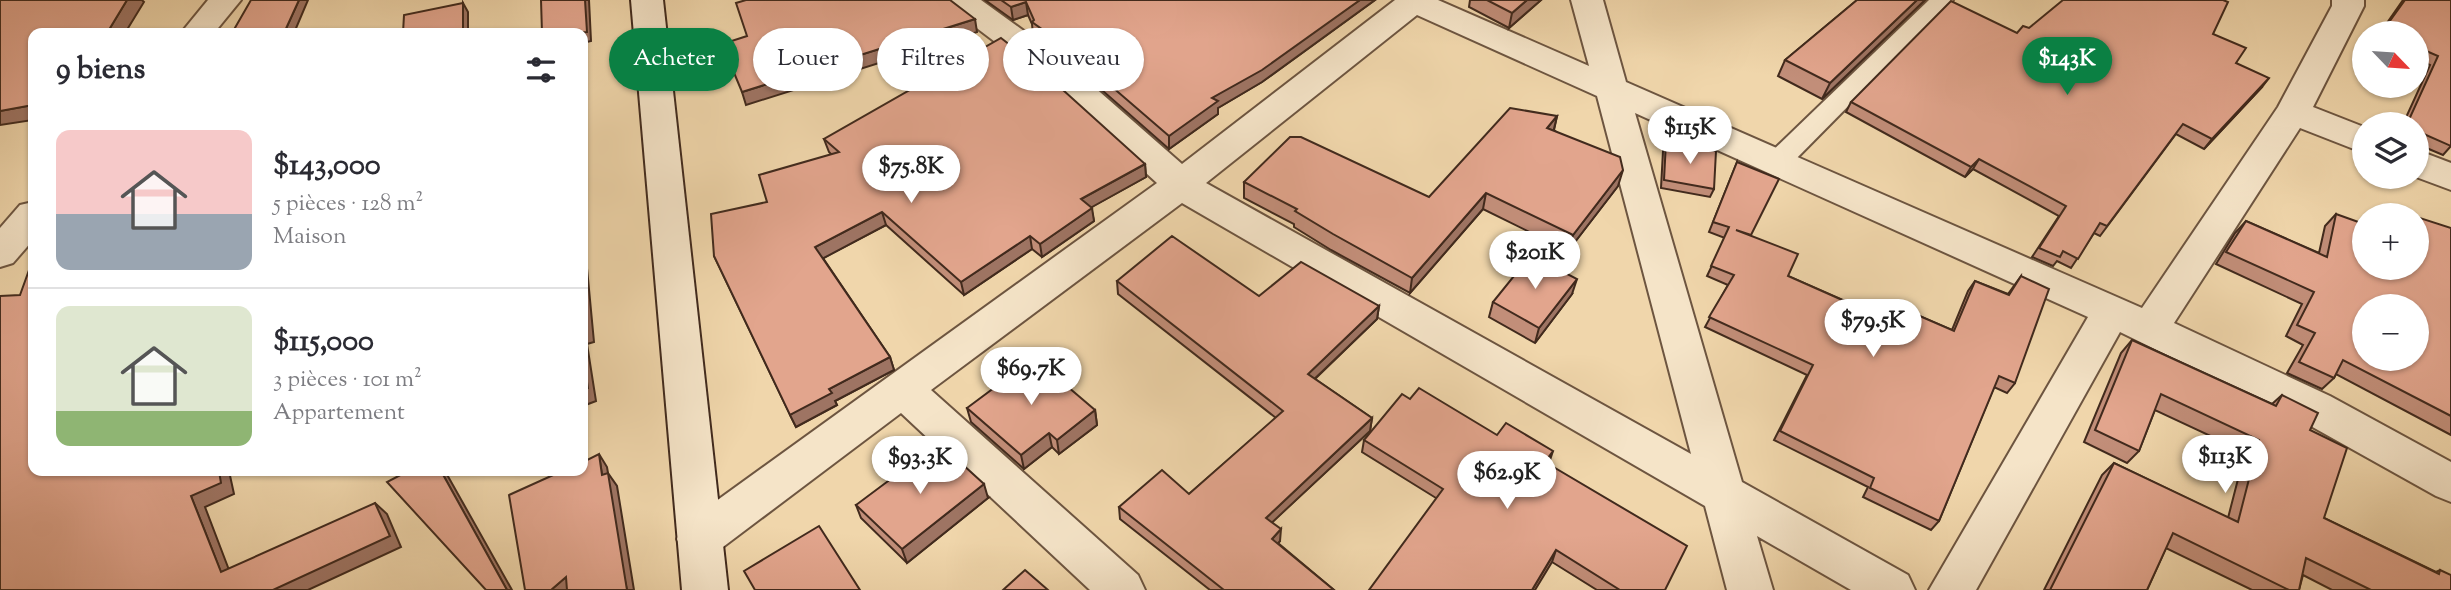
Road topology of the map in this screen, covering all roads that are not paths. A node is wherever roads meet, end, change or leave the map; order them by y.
1 (225, 0) edge
2 (647, 0) edge
3 (960, 0) edge
4 (1587, 0) edge
5 (1942, 0) edge
6 (2348, 0) edge
7 (1413, 1) edge
8 (201, 28) edge
9 (1613, 91) junction
10 (2293, 112) junction
11 (2352, 136) edge
12 (1776, 163) junction
13 (2429, 168) edge
14 (2451, 177) edge
15 (1180, 185) junction
16 (28, 221) edge
17 (0, 253) edge
18 (2112, 311) junction
19 (2149, 328) junction
20 (903, 390) junction
21 (2451, 483) edge
22 (1726, 498) junction
23 (699, 539) junction
24 (705, 590) edge
25 (1122, 590) edge
26 (1750, 590) edge
27 (1892, 590) edge
28 (1952, 590) edge

1 - 8 street
2 - 23 street
3 - 15 street
4 - 9 street
5 - 12 lane
6 - 10 street
7 - 9 street
7 - 15 street
9 - 12 street
9 - 22 street
10 - 11 street
10 - 19 street
12 - 18 street
13 - 14 street
15 - 20 street
15 - 22 street
16 - 17 street
18 - 19 street
18 - 28 street
19 - 21 street
20 - 23 street
20 - 25 street
22 - 26 street
22 - 27 street
23 - 24 street

